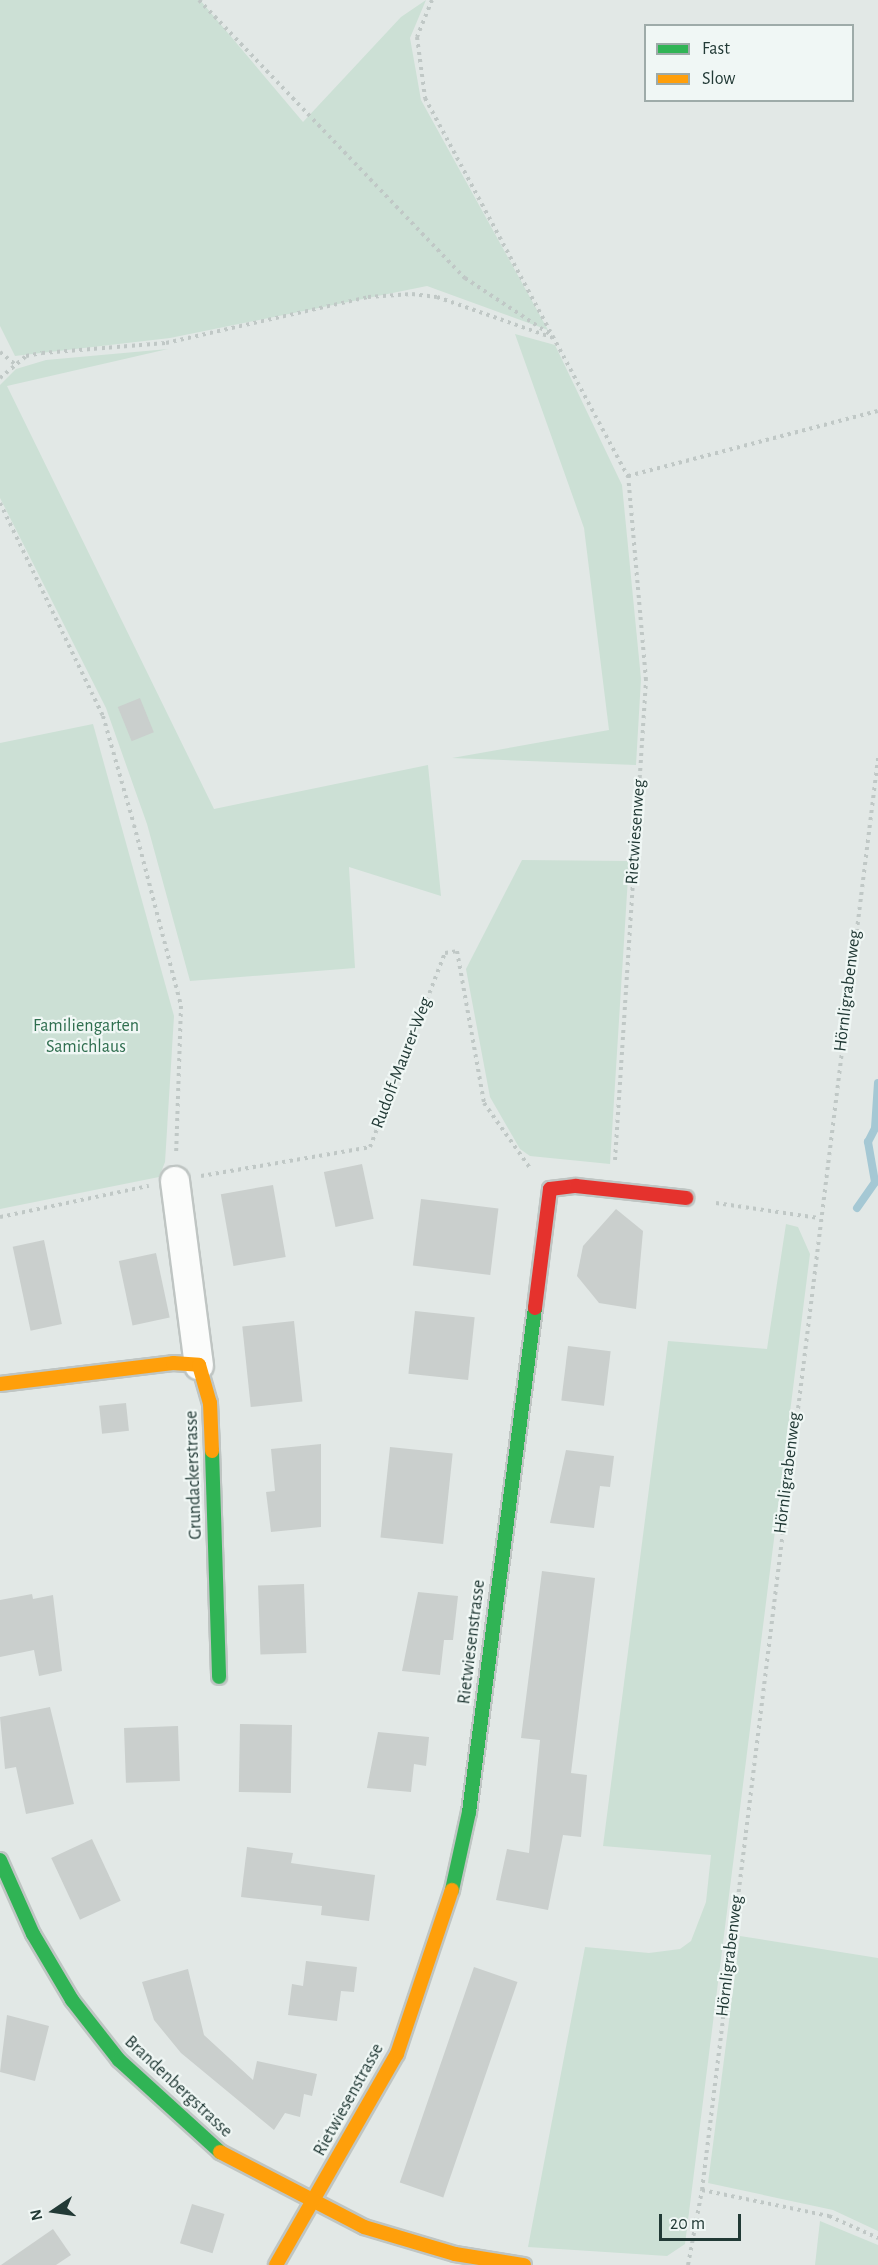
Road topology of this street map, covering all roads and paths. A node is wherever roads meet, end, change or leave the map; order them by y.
1 (199, 0) edge
2 (432, 0) edge
3 (557, 339) junction
4 (0, 352) edge
5 (15, 364) junction
6 (0, 378) edge
7 (878, 411) edge
8 (628, 476) junction
9 (0, 503) edge
10 (878, 758) edge
11 (175, 1180) junction
12 (550, 1189) junction
13 (613, 1189) junction
14 (686, 1198) joint
15 (0, 1217) edge
16 (819, 1218) junction
17 (199, 1365) junction
18 (0, 1384) edge
19 (219, 1677) dead end
20 (0, 1860) edge
21 (702, 2190) junction
22 (309, 2202) junction
23 (878, 2238) edge
24 (276, 2265) edge
25 (524, 2265) edge
26 (688, 2265) edge

1 - 3 path
2 - 3 path
3 - 5 path
3 - 8 path
4 - 5 path
5 - 6 path
7 - 8 path
8 - 13 path, Rietwiesenweg
9 - 11 path
10 - 16 path, Hörnligrabenweg
11 - 12 path, Rudolf-Maurer-Weg
11 - 15 path, Rudolf-Maurer-Weg
11 - 17 street
12 - 13 street
12 - 22 street, Rietwiesenstrasse
13 - 14 street
14 - 16 path
16 - 21 path, Hörnligrabenweg
17 - 18 street
17 - 19 street, Grundackerstrasse
20 - 22 street, Brandenbergstrasse
21 - 23 path
21 - 26 path, Hörnligrabenweg
22 - 24 street, Rietwiesenstrasse
22 - 25 street, Brandenbergstrasse

